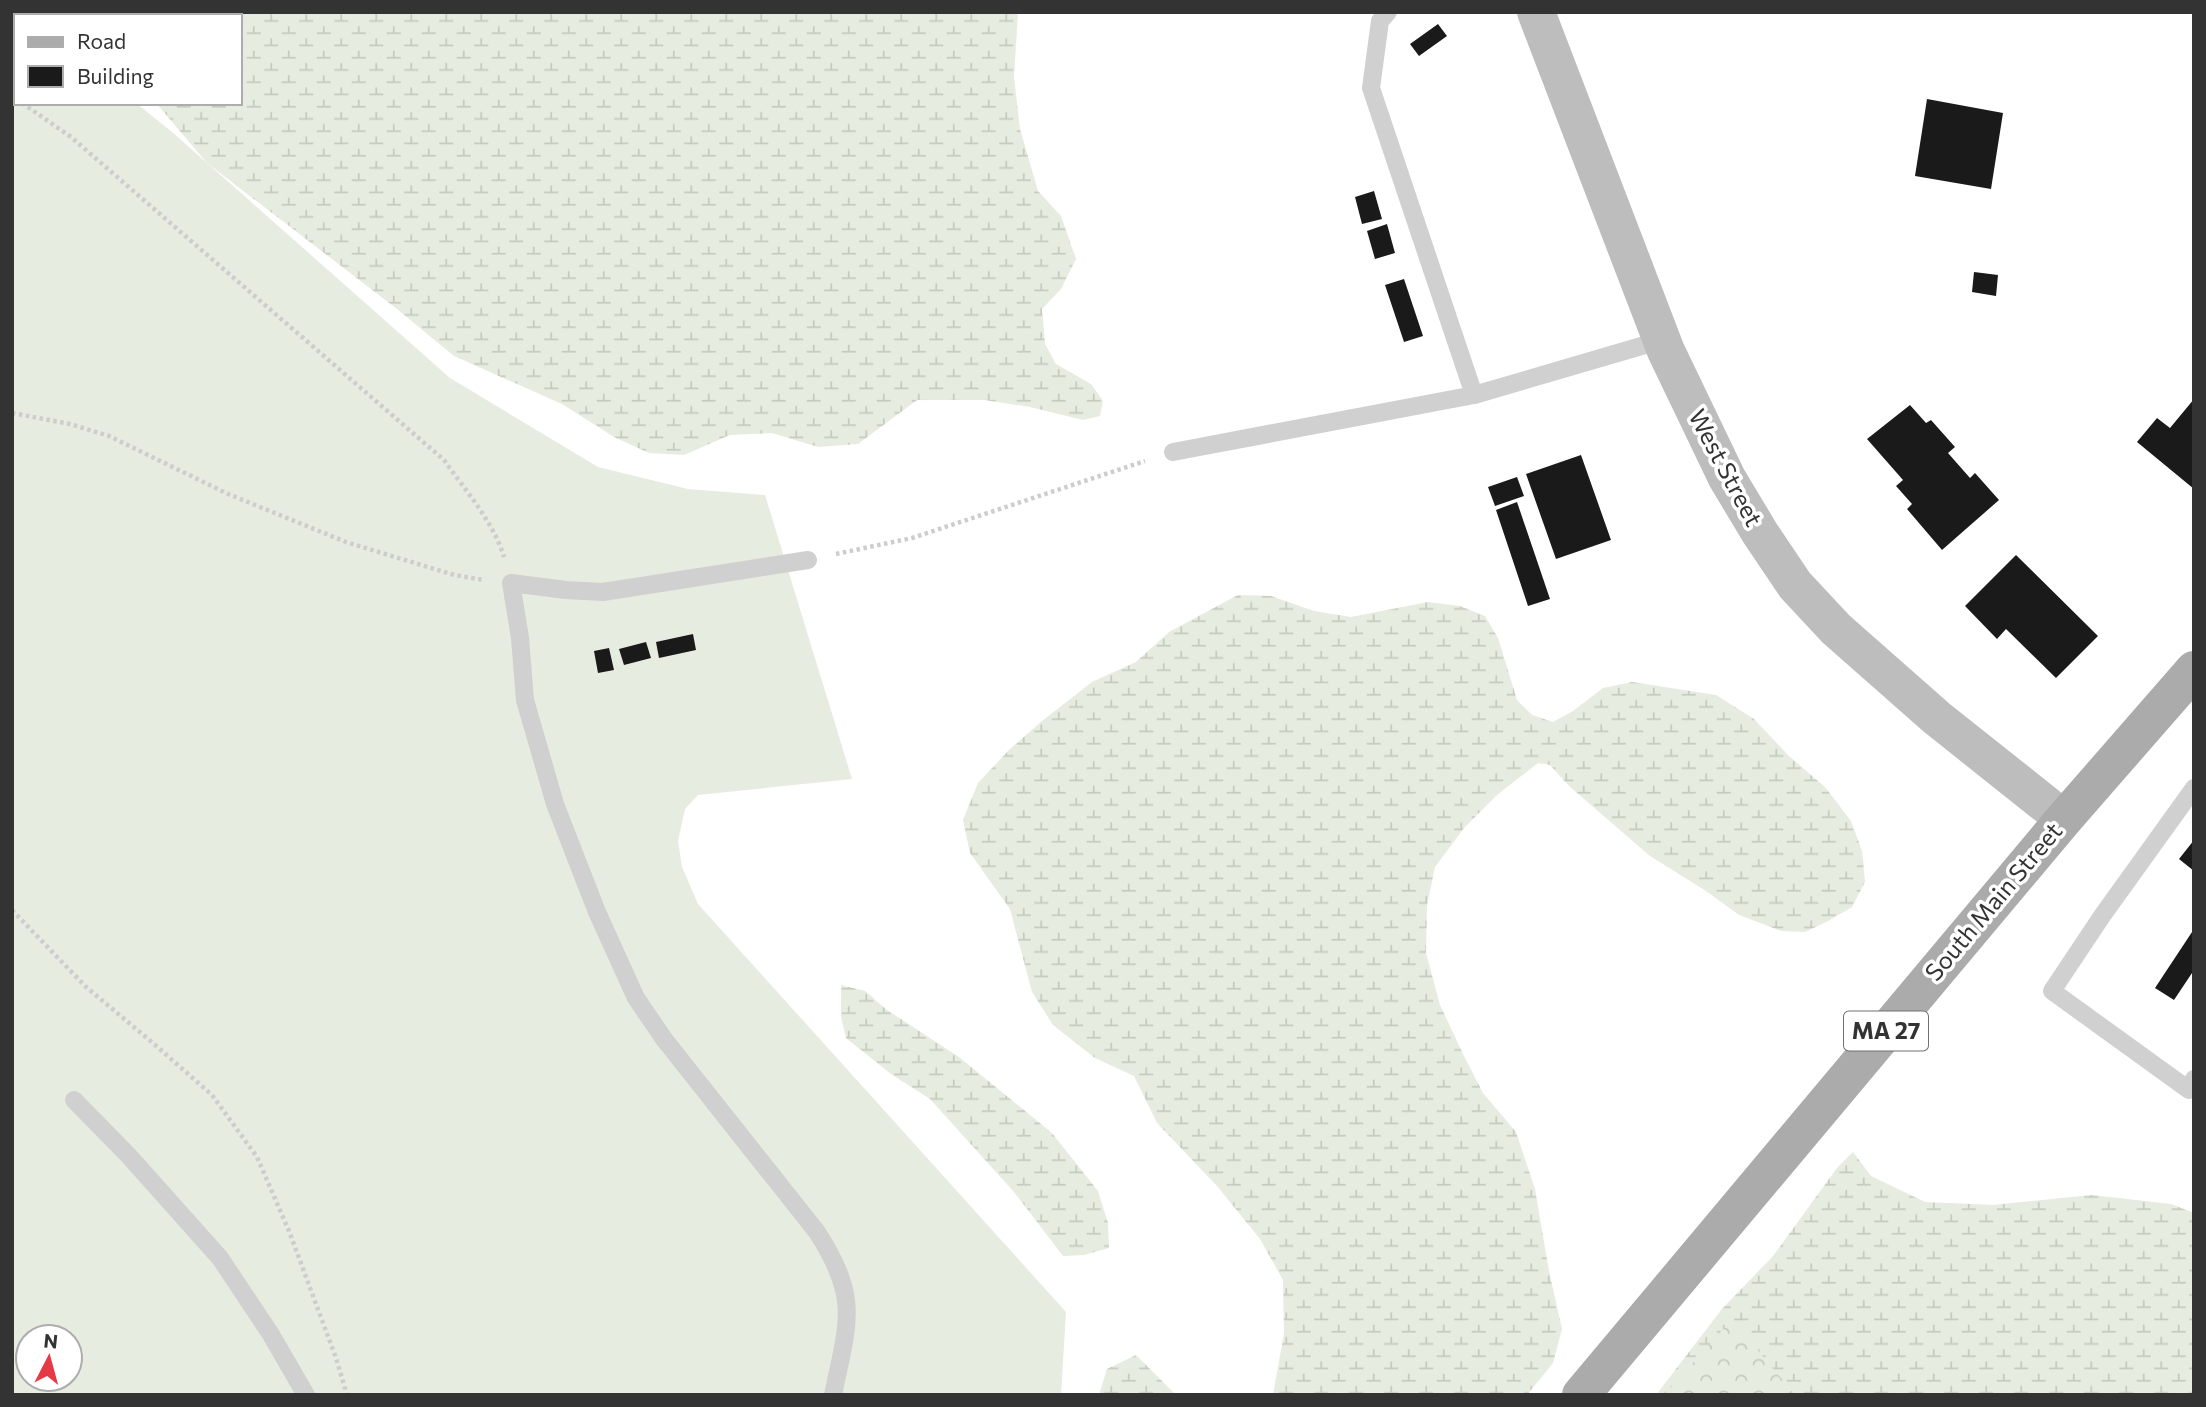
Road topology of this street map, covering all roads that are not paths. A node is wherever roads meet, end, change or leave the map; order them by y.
1 (1388, 12) edge
2 (1536, 12) edge
3 (1662, 340) junction
4 (1474, 395) junction
5 (1173, 452) road end
6 (807, 560) road end
7 (2194, 670) edge
8 (2194, 788) edge
9 (2064, 819) junction
10 (2194, 1079) edge
11 (74, 1100) dead end
12 (306, 1395) edge
13 (833, 1395) edge
14 (1581, 1395) edge

1 - 4 lane
2 - 3 street, West Street
3 - 4 lane
3 - 9 street, West Street
4 - 5 lane
6 - 13 lane
7 - 9 main road, South Main Street / MA 27
8 - 10 lane
9 - 14 main road, South Main Street / MA 27
11 - 12 lane

